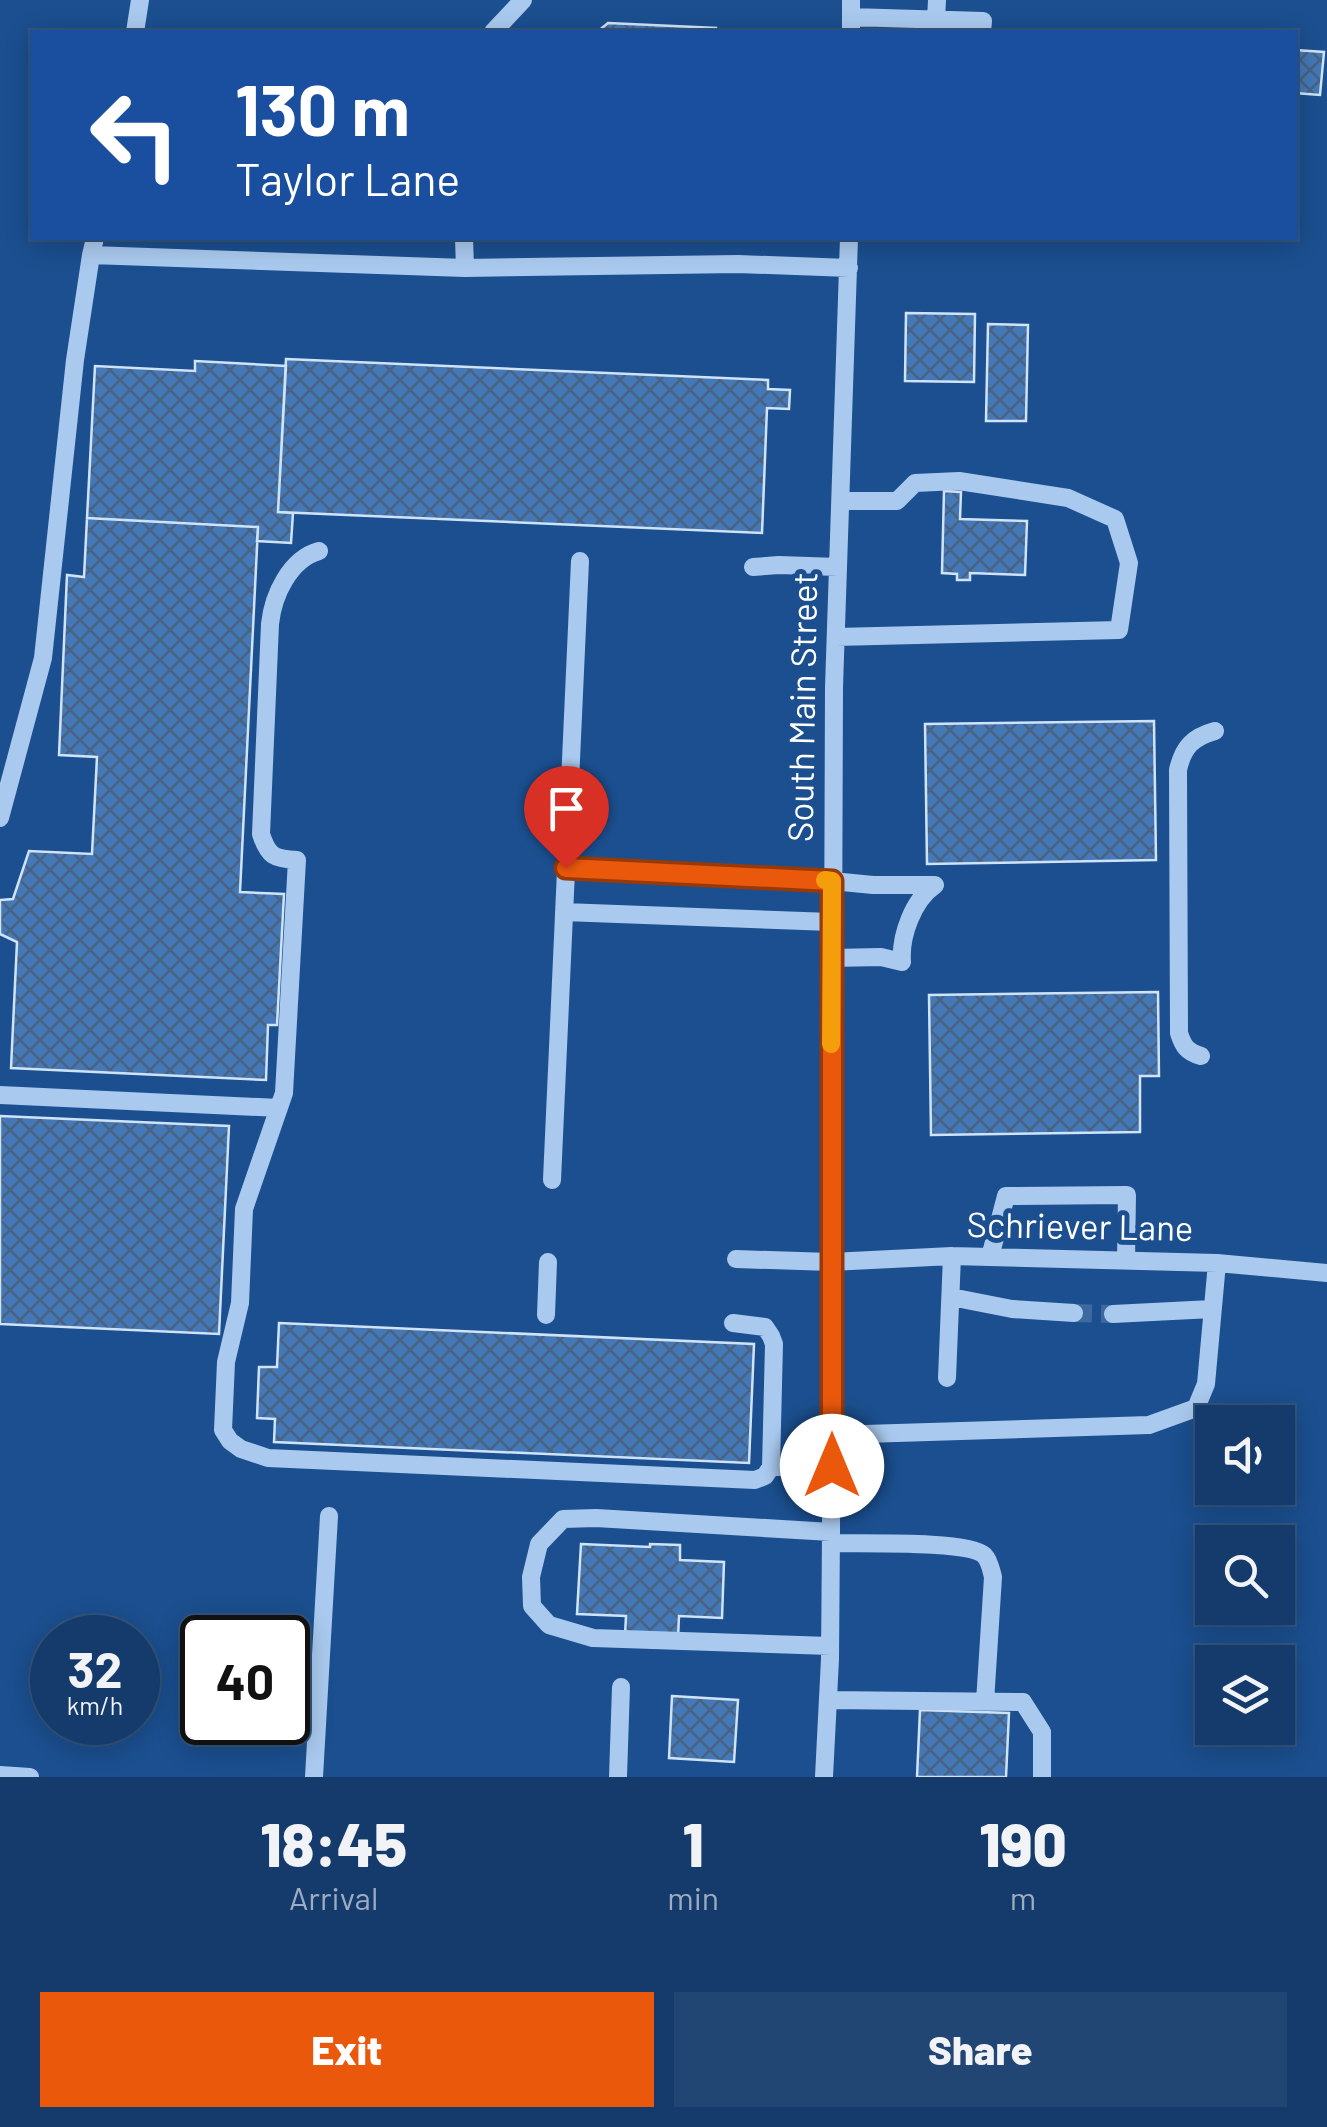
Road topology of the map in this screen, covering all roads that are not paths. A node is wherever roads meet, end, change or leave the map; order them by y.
1 (140, 0) edge
2 (523, 0) edge
3 (937, 0) edge
4 (851, 17) edge
5 (945, 24) edge
6 (911, 26) edge
7 (497, 27) edge
8 (135, 30) edge
9 (982, 30) edge
10 (464, 240) edge
11 (849, 240) edge
12 (93, 246) edge
13 (464, 268) junction
14 (848, 268) junction
15 (841, 501) junction
16 (319, 551) dead end
17 (580, 561) dead end
18 (753, 567) dead end
19 (838, 567) junction
20 (836, 637) junction
21 (1215, 731) dead end
22 (0, 818) edge
23 (566, 868) junction
24 (832, 881) junction
25 (564, 912) junction
26 (832, 922) junction
27 (832, 958) junction
28 (1201, 1056) dead end
29 (0, 1095) edge
30 (279, 1108) junction
31 (552, 1180) dead end
32 (952, 1256) junction
33 (990, 1257) junction
34 (736, 1259) dead end
35 (1126, 1260) junction
36 (548, 1262) dead end
37 (830, 1262) junction
38 (1216, 1263) junction
39 (1327, 1274) edge
40 (951, 1297) junction
41 (1212, 1309) junction
42 (1074, 1313) tunnel mouth
43 (1114, 1314) tunnel mouth
44 (546, 1316) dead end
45 (734, 1323) dead end
46 (948, 1378) dead end
47 (832, 1435) junction
48 (832, 1466) junction
49 (771, 1467) junction
50 (329, 1516) dead end
51 (831, 1537) junction
52 (830, 1646) junction
53 (621, 1688) dead end
54 (828, 1700) junction
55 (984, 1702) junction
56 (0, 1775) edge
57 (30, 1777) edge
58 (314, 1777) edge
59 (618, 1777) edge
60 (824, 1777) edge
61 (1042, 1777) edge

1 - 8 street
2 - 7 street
3 - 5 street
4 - 6 street
5 - 6 street
5 - 9 street
10 - 13 street
11 - 14 street, South Main Street
12 - 13 street
12 - 22 street
13 - 14 street
14 - 15 street, South Main Street
15 - 19 street, South Main Street
15 - 20 street
16 - 30 street
17 - 23 street
18 - 19 street
19 - 20 street, South Main Street
20 - 24 street, South Main Street
21 - 28 street
23 - 24 street
23 - 25 street
24 - 26 street, South Main Street
24 - 27 street
25 - 26 street
25 - 31 street
26 - 27 street, South Main Street
27 - 37 street, South Main Street
29 - 30 street
30 - 49 street
32 - 33 street, Schriever Lane
32 - 37 street, Schriever Lane
32 - 40 street
33 - 35 street, Schriever Lane
33 - 35 street
34 - 37 street, Schriever Lane
35 - 38 street, Schriever Lane
36 - 44 street
37 - 47 street, South Main Street
38 - 39 street, Schriever Lane
38 - 41 street
40 - 42 street
40 - 46 street
41 - 43 street
41 - 47 street
45 - 49 street
47 - 48 street, South Main Street
48 - 49 street
48 - 51 street, South Main Street
50 - 58 street
51 - 52 street, South Main Street
51 - 52 street
51 - 55 street
52 - 54 street, South Main Street
53 - 59 street
54 - 55 street
54 - 60 street, South Main Street
55 - 61 street
56 - 57 street

